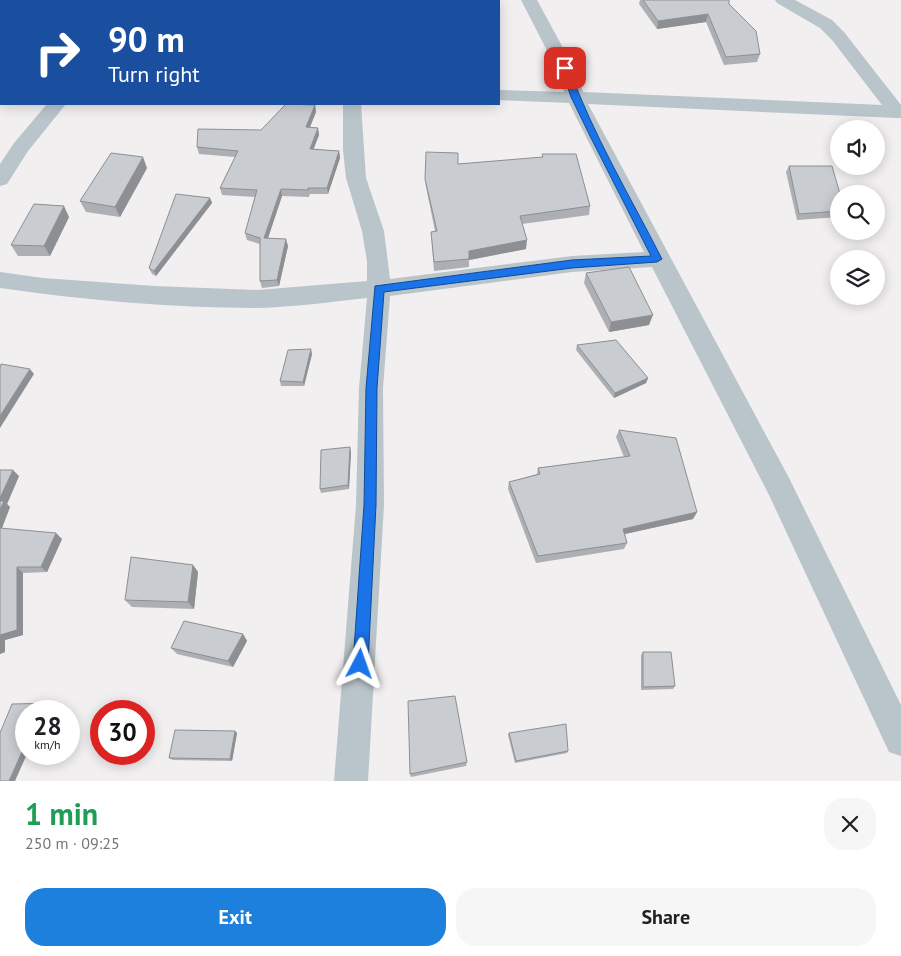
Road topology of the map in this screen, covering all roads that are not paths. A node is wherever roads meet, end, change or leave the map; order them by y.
1 (529, 0) edge
2 (782, 0) edge
3 (500, 95) edge
4 (575, 97) junction
5 (56, 105) edge
6 (352, 105) edge
7 (899, 112) edge
8 (0, 179) edge
9 (657, 259) junction
10 (0, 280) edge
11 (379, 289) junction
12 (901, 740) edge
13 (351, 781) edge

1 - 4 street
2 - 7 street
3 - 4 street
4 - 7 street
4 - 9 street
5 - 8 street
6 - 11 street
9 - 11 street
9 - 12 street
10 - 11 street
11 - 13 street

